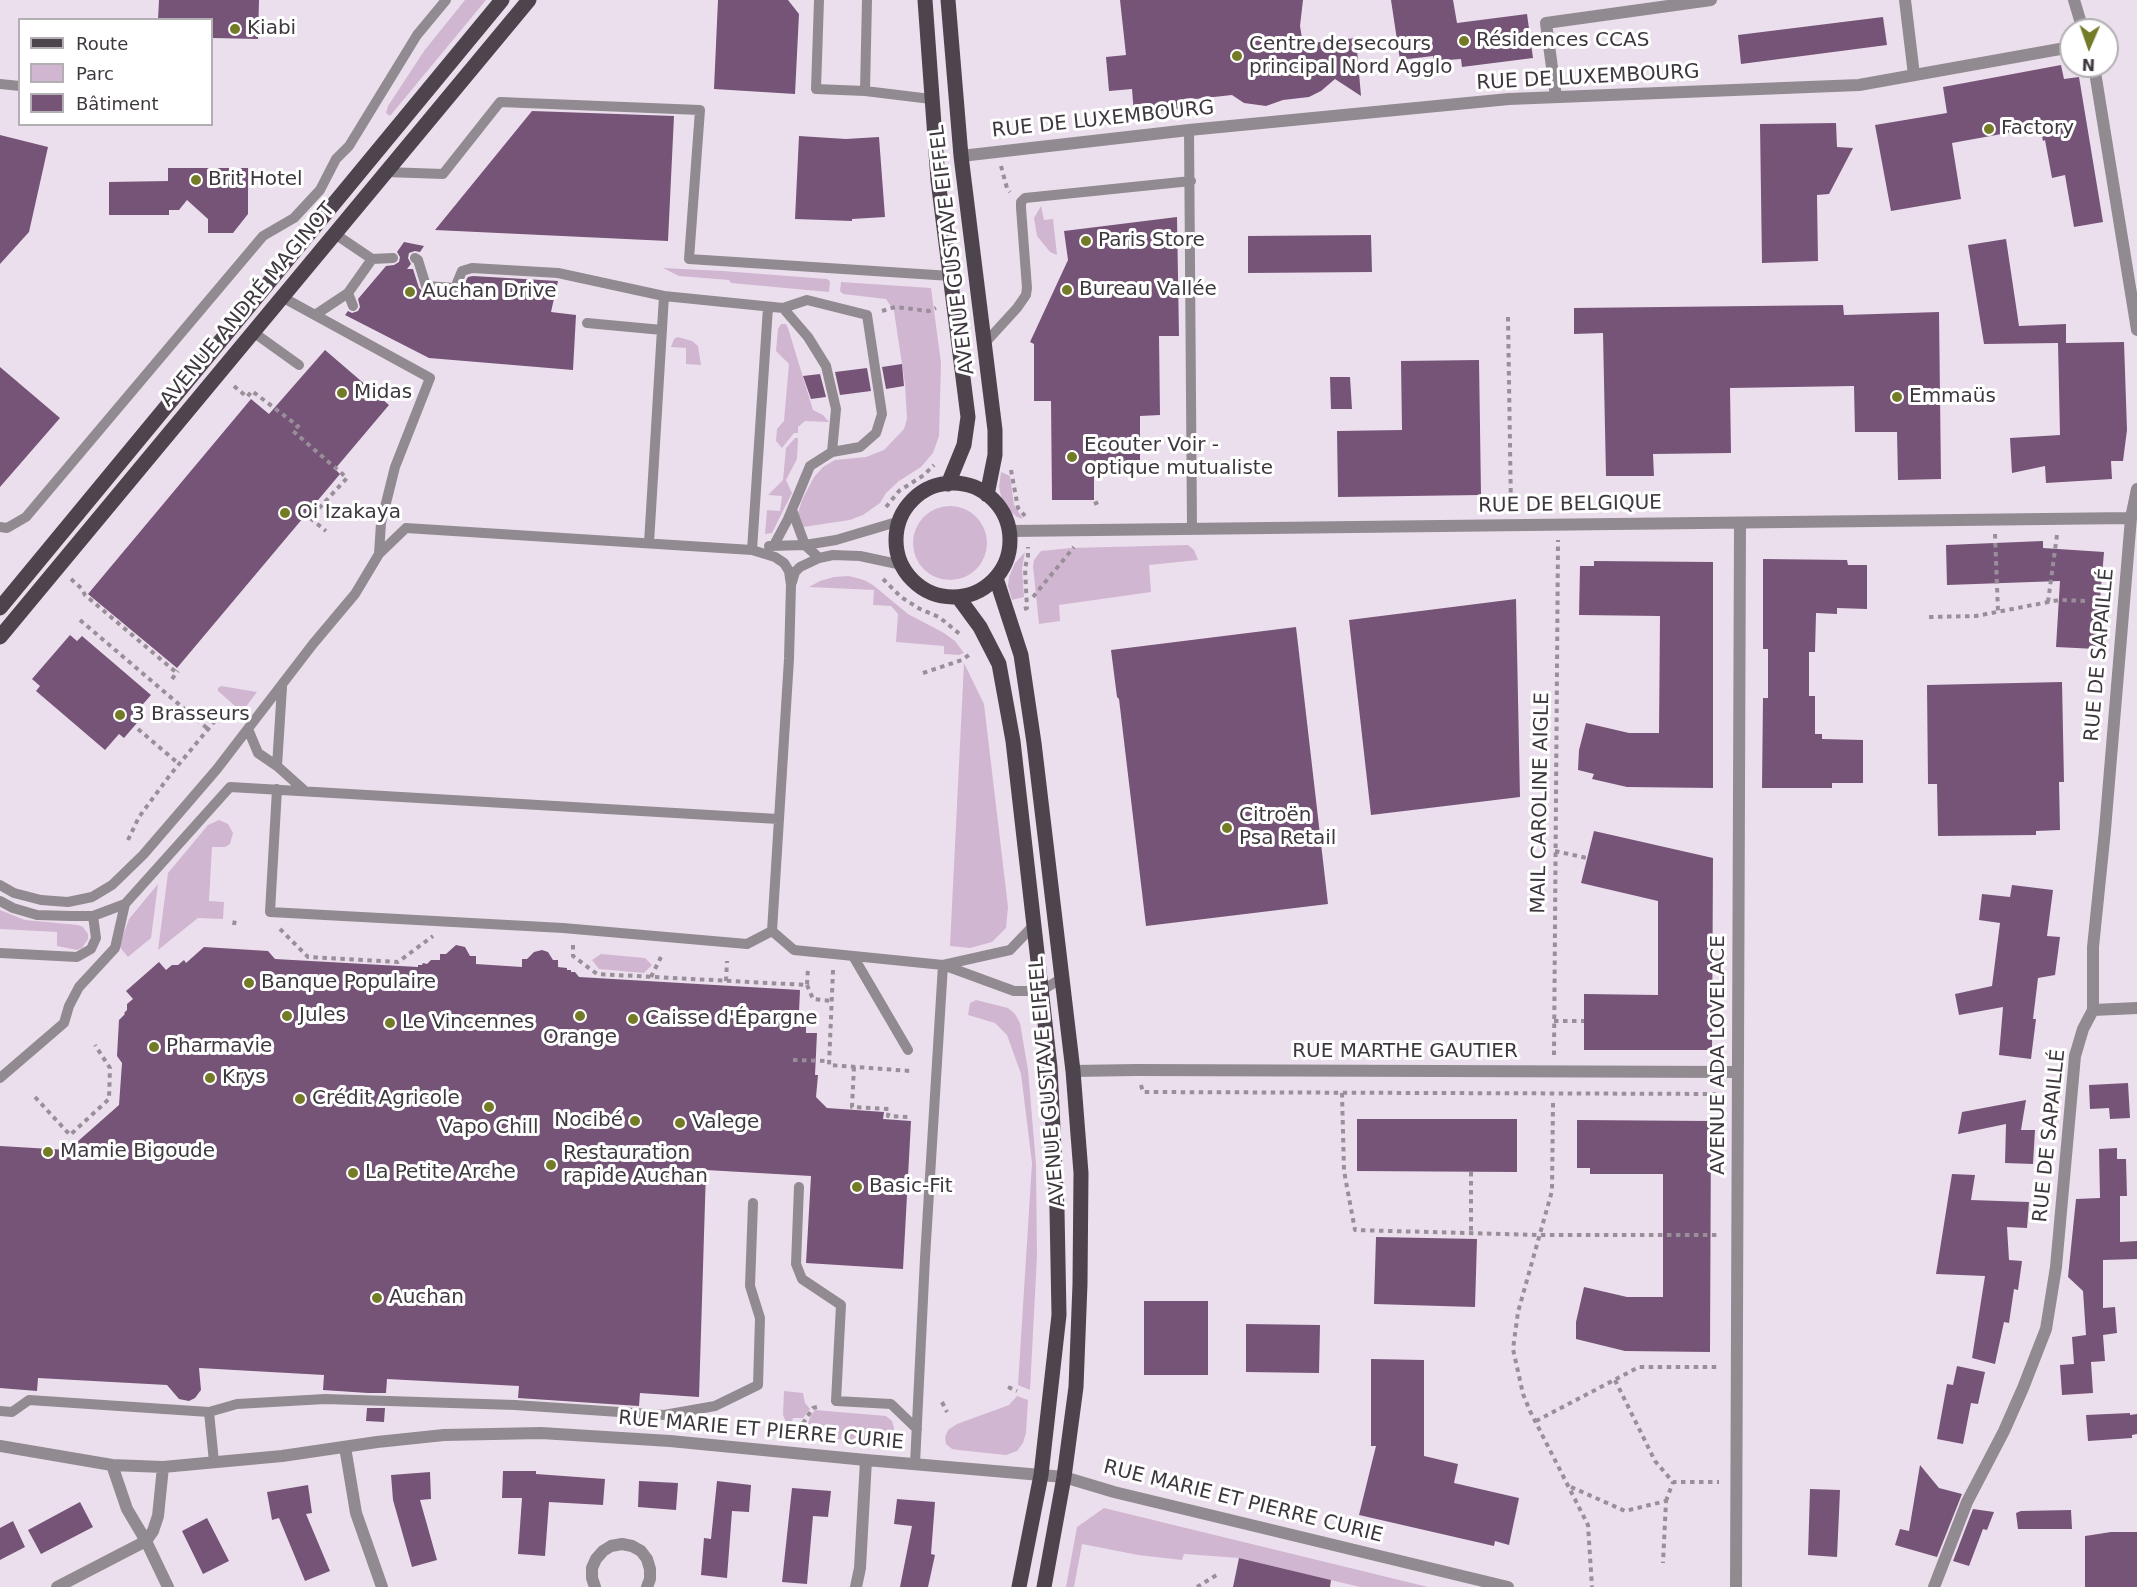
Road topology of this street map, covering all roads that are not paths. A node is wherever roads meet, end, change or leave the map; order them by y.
1 (446, 0) edge
2 (502, 0) edge
3 (529, 0) edge
4 (819, 0) edge
5 (867, 0) edge
6 (925, 0) edge
7 (948, 0) edge
8 (1711, 0) edge
9 (1905, 0) edge
10 (2074, 0) edge
11 (2079, 18) edge
12 (2059, 49) edge
13 (1914, 75) junction
14 (2096, 78) edge
15 (0, 84) edge
16 (18, 86) edge
17 (865, 91) junction
18 (1556, 97) junction
19 (931, 99) junction
20 (1189, 130) junction
21 (961, 156) junction
22 (386, 172) junction
23 (1191, 181) junction
24 (307, 203) junction
25 (324, 216) junction
26 (335, 234) junction
27 (393, 258) dead end
28 (415, 258) dead end
29 (372, 259) junction
30 (951, 276) junction
31 (348, 293) junction
32 (664, 296) junction
33 (282, 297) junction
34 (353, 306) dead end
35 (768, 307) junction
36 (783, 308) junction
37 (315, 315) junction
38 (587, 323) dead end
39 (662, 330) junction
40 (2137, 330) edge
41 (253, 332) junction
42 (985, 343) junction
43 (299, 365) dead end
44 (832, 453) junction
45 (948, 484) junction
46 (2137, 489) edge
47 (987, 495) junction
48 (792, 510) junction
49 (2131, 518) junction
50 (900, 520) junction
51 (1740, 523) junction
52 (0, 526) edge
53 (1192, 528) junction
54 (1010, 531) junction
55 (649, 543) junction
56 (774, 544) junction
57 (805, 545) junction
58 (752, 550) junction
59 (379, 554) junction
60 (819, 558) junction
61 (902, 565) junction
62 (996, 578) junction
63 (791, 585) junction
64 (958, 597) junction
65 (0, 608) edge
66 (0, 637) edge
67 (282, 687) junction
68 (248, 729) junction
69 (277, 766) junction
70 (277, 789) junction
71 (305, 791) junction
72 (778, 819) junction
73 (0, 885) edge
74 (0, 901) edge
75 (125, 904) junction
76 (93, 916) junction
77 (1034, 925) junction
78 (772, 931) junction
79 (0, 953) edge
80 (853, 956) junction
81 (943, 965) junction
82 (1062, 978) junction
83 (1041, 991) junction
84 (2137, 1008) edge
85 (2093, 1010) junction
86 (908, 1050) dead end
87 (1073, 1071) junction
88 (1737, 1072) junction
89 (0, 1078) edge
90 (799, 1186) dead end
91 (753, 1203) dead end
92 (0, 1411) edge
93 (209, 1412) junction
94 (917, 1429) junction
95 (0, 1446) edge
96 (345, 1447) junction
97 (866, 1460) junction
98 (214, 1462) junction
99 (915, 1464) junction
100 (112, 1465) junction
101 (163, 1467) junction
102 (1041, 1475) junction
103 (1064, 1477) junction
104 (146, 1541) junction
105 (57, 1587) edge
106 (168, 1587) edge
107 (382, 1587) edge
108 (595, 1587) edge
109 (647, 1587) edge
110 (856, 1587) edge
111 (1019, 1587) edge
112 (1044, 1587) edge
113 (1508, 1587) edge
114 (1736, 1587) edge
115 (1934, 1587) edge

1 - 24 lane
2 - 25 main road, AVENUE ANDRÉ MAGINOT
3 - 22 main road, AVENUE ANDRÉ MAGINOT
4 - 17 lane
5 - 17 lane
6 - 19 main road, AVENUE GUSTAVE EIFFEL
7 - 21 main road, AVENUE GUSTAVE EIFFEL
8 - 18 street
9 - 13 street
10 - 11 street
12 - 13 street, RUE DE LUXEMBOURG
13 - 18 street, RUE DE LUXEMBOURG
14 - 40 street
15 - 16 lane
17 - 19 lane
18 - 20 street, RUE DE LUXEMBOURG
19 - 30 main road, AVENUE GUSTAVE EIFFEL
20 - 21 street, RUE DE LUXEMBOURG
20 - 23 lane
21 - 42 main road, AVENUE GUSTAVE EIFFEL
22 - 26 main road, AVENUE ANDRÉ MAGINOT
22 - 30 lane
23 - 42 lane
23 - 53 lane
24 - 25 lane
24 - 52 lane
25 - 65 main road, AVENUE ANDRÉ MAGINOT
26 - 29 lane
26 - 33 main road, AVENUE ANDRÉ MAGINOT
27 - 29 lane
28 - 32 lane
29 - 31 lane
30 - 45 main road, AVENUE GUSTAVE EIFFEL
31 - 34 lane
31 - 37 lane
32 - 35 lane
32 - 39 lane
33 - 37 lane
33 - 41 main road, AVENUE ANDRÉ MAGINOT
35 - 36 lane
35 - 58 lane
36 - 44 lane
36 - 44 lane
37 - 59 lane
38 - 39 lane
39 - 55 lane
41 - 43 lane
41 - 66 main road, AVENUE ANDRÉ MAGINOT
42 - 47 main road, AVENUE GUSTAVE EIFFEL
44 - 48 lane
45 - 47 main road
45 - 50 main road
46 - 49 street, RUE DE SAPAILLÉ
47 - 54 main road
48 - 56 lane
48 - 57 lane
49 - 51 street, RUE DE BELGIQUE
49 - 85 street, RUE DE SAPAILLÉ
50 - 57 lane
50 - 61 main road
51 - 53 street, RUE DE BELGIQUE
51 - 88 street, AVENUE ADA LOVELACE
53 - 54 street, RUE DE BELGIQUE
54 - 62 main road
55 - 58 lane
55 - 59 lane
56 - 57 lane
56 - 58 lane
57 - 60 lane
58 - 63 lane
59 - 67 lane
60 - 61 lane
60 - 63 lane
61 - 64 main road
62 - 64 main road
62 - 82 main road, AVENUE GUSTAVE EIFFEL
63 - 72 lane
64 - 77 main road, AVENUE GUSTAVE EIFFEL
67 - 68 lane
67 - 69 lane
68 - 69 lane
68 - 73 lane
69 - 71 lane
70 - 71 lane
70 - 75 lane
70 - 78 lane
71 - 72 lane
72 - 78 lane
74 - 76 lane
75 - 76 lane
75 - 89 lane
76 - 79 lane
77 - 81 lane
77 - 83 main road, AVENUE GUSTAVE EIFFEL
78 - 80 lane
80 - 81 lane
80 - 86 lane
81 - 83 lane
81 - 94 lane
82 - 83 lane
82 - 87 main road, AVENUE GUSTAVE EIFFEL
83 - 102 main road, AVENUE GUSTAVE EIFFEL
84 - 85 street
85 - 115 street, RUE DE SAPAILLÉ
87 - 88 street, RUE MARTHE GAUTIER
87 - 103 main road, AVENUE GUSTAVE EIFFEL
88 - 114 street, AVENUE ADA LOVELACE
90 - 94 lane
91 - 93 lane
92 - 93 lane
93 - 98 lane
94 - 99 lane
95 - 100 street, RUE MARIE ET PIERRE CURIE
96 - 97 street, RUE MARIE ET PIERRE CURIE
96 - 98 street, RUE MARIE ET PIERRE CURIE
96 - 107 street
97 - 99 street, RUE MARIE ET PIERRE CURIE
97 - 110 street
98 - 101 street, RUE MARIE ET PIERRE CURIE
99 - 102 street, RUE MARIE ET PIERRE CURIE
100 - 101 street, RUE MARIE ET PIERRE CURIE
100 - 104 street
101 - 104 street
102 - 103 street, RUE MARIE ET PIERRE CURIE
102 - 111 main road, AVENUE GUSTAVE EIFFEL
103 - 112 main road, AVENUE GUSTAVE EIFFEL
103 - 113 street, RUE MARIE ET PIERRE CURIE
104 - 105 street
104 - 106 street
108 - 109 street

